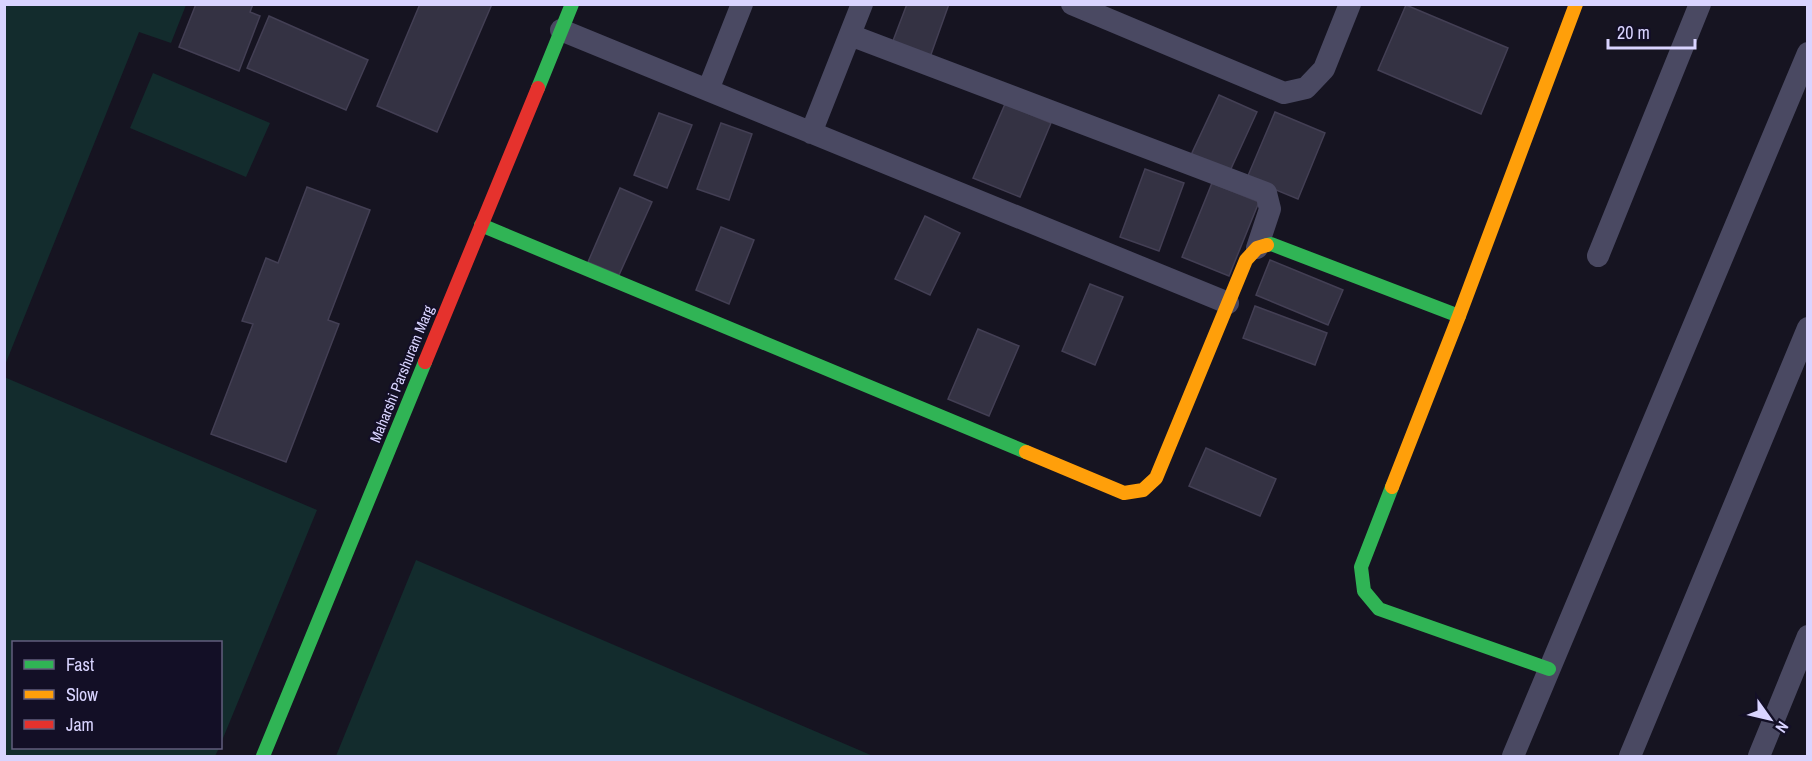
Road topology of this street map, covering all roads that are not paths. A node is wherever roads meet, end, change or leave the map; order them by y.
1 (572, 4) edge
2 (742, 4) edge
3 (862, 4) edge
4 (1072, 4) edge
5 (1350, 4) edge
6 (1576, 4) edge
7 (1700, 4) edge
8 (561, 30) junction
9 (850, 35) junction
10 (1808, 53) edge
11 (708, 90) junction
12 (811, 133) junction
13 (481, 225) junction
14 (1257, 248) junction
15 (1598, 256) dead end
16 (1228, 303) junction
17 (1459, 316) junction
18 (1808, 327) edge
19 (1808, 636) edge
20 (1549, 669) junction
21 (263, 756) edge
22 (1513, 756) edge
23 (1630, 756) edge
24 (1759, 756) edge

1 - 8 street, Maharshi Parshuram Marg
2 - 11 street
3 - 9 street
4 - 5 street
6 - 17 street
7 - 15 street
8 - 11 street
8 - 13 street, Maharshi Parshuram Marg
9 - 12 street
9 - 14 street
10 - 20 street
11 - 12 street
12 - 16 street
13 - 16 street
13 - 21 street, Maharshi Parshuram Marg
14 - 16 street
14 - 17 street
17 - 20 street
18 - 23 street
19 - 24 street
20 - 22 street

